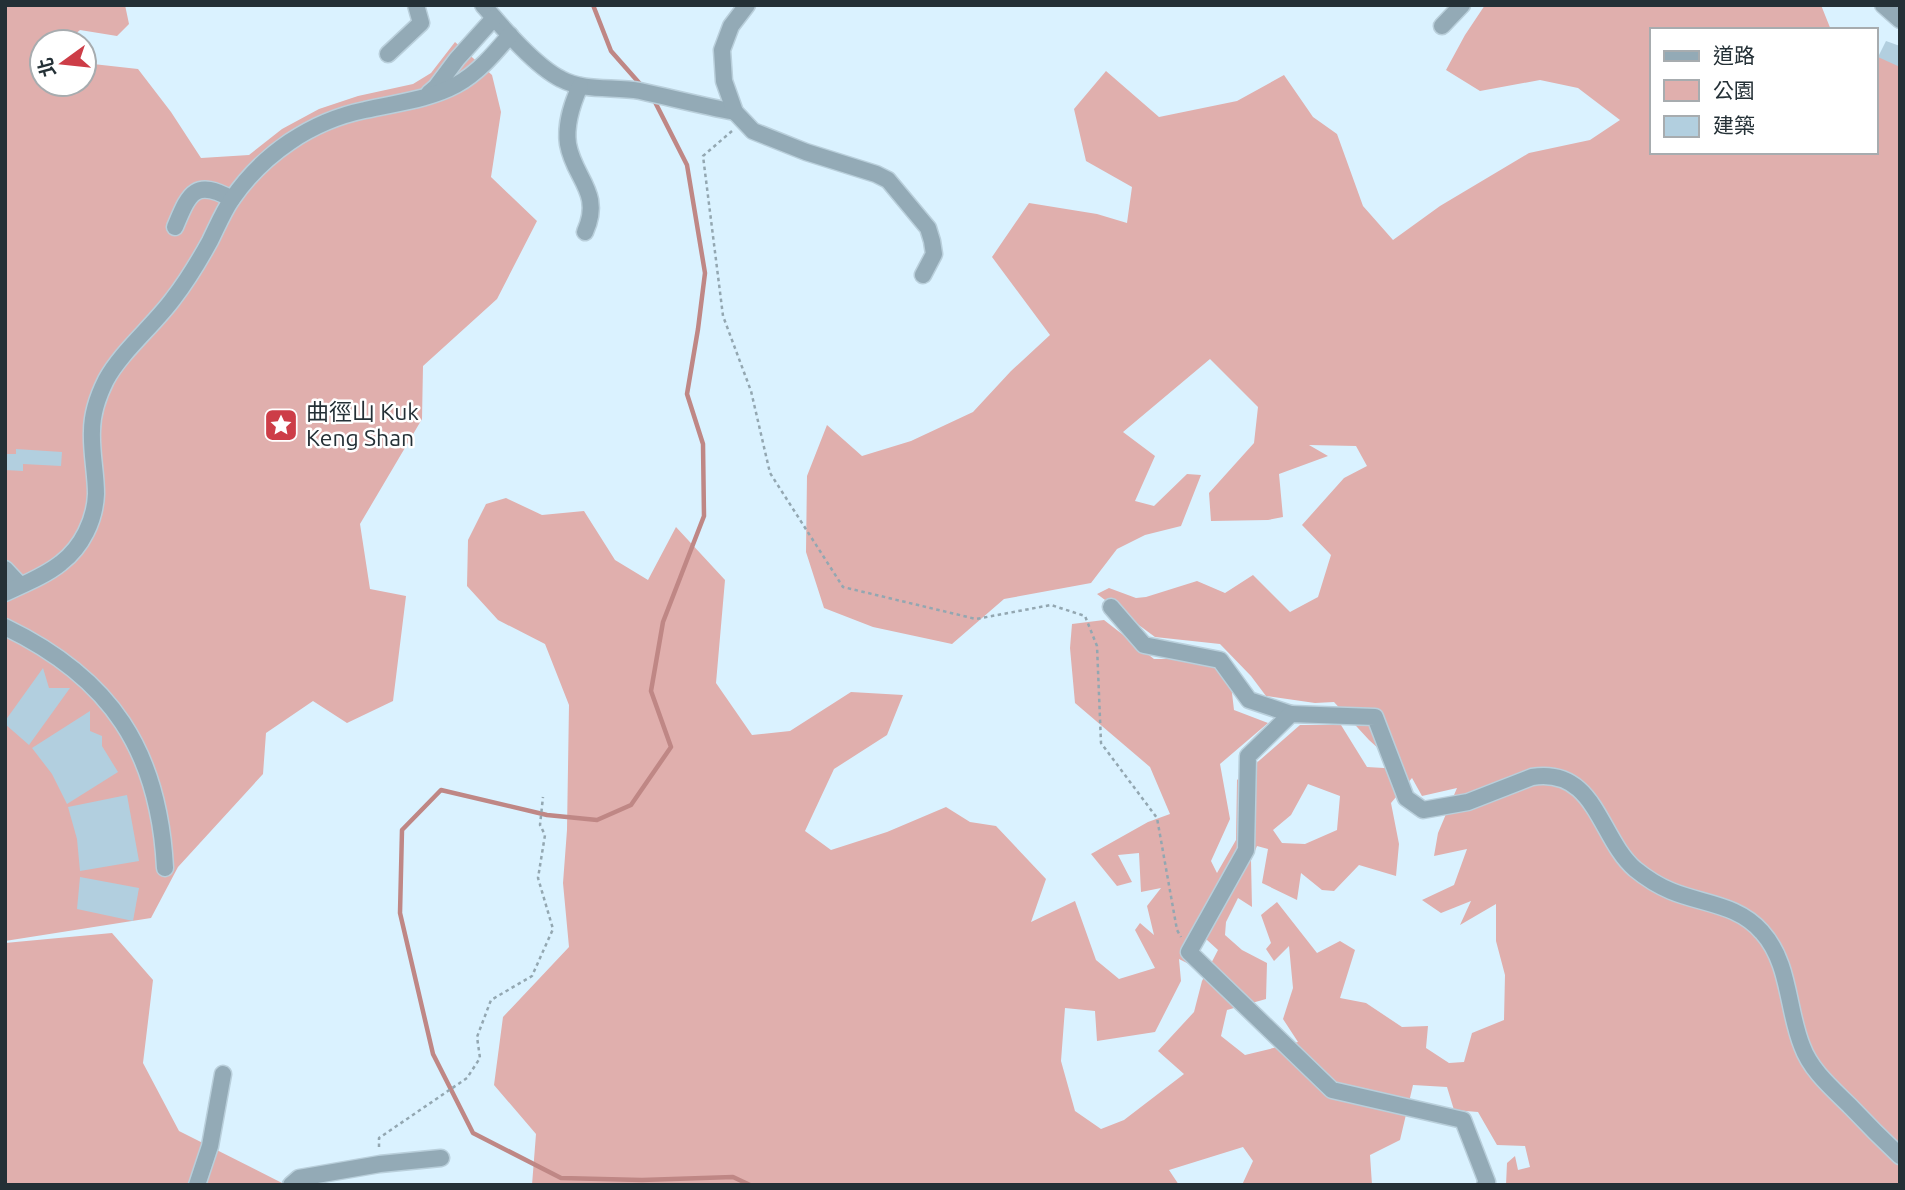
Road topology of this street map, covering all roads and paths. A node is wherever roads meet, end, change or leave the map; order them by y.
1 (416, 5) edge
2 (747, 5) edge
3 (1462, 5) edge
4 (1884, 5) edge
5 (488, 11) edge
6 (1900, 20) edge
7 (1442, 26) dead end
8 (510, 35) junction
9 (388, 54) dead end
10 (580, 86) junction
11 (415, 99) junction
12 (739, 117) junction
13 (232, 199) junction
14 (176, 227) dead end
15 (585, 232) dead end
16 (923, 275) dead end
17 (5, 569) edge
18 (13, 589) edge
19 (1111, 607) dead end
20 (5, 627) edge
21 (1291, 714) junction
22 (543, 797) dead end
23 (165, 868) dead end
24 (1189, 952) junction
25 (223, 1074) dead end
26 (1900, 1156) edge
27 (441, 1158) dead end
28 (380, 1164) junction
29 (197, 1185) edge
30 (291, 1185) edge
31 (1485, 1185) edge

1 - 9 street
2 - 12 street
3 - 7 street
4 - 6 street
5 - 8 street
5 - 11 street
8 - 10 street
8 - 11 street
10 - 12 street
10 - 15 street
11 - 13 street
12 - 16 street
12 - 24 path
13 - 14 street
13 - 18 street
17 - 18 street
19 - 21 street
20 - 23 street
21 - 24 street
21 - 26 street
22 - 28 path
24 - 31 street
25 - 29 street
27 - 28 street
28 - 30 street

